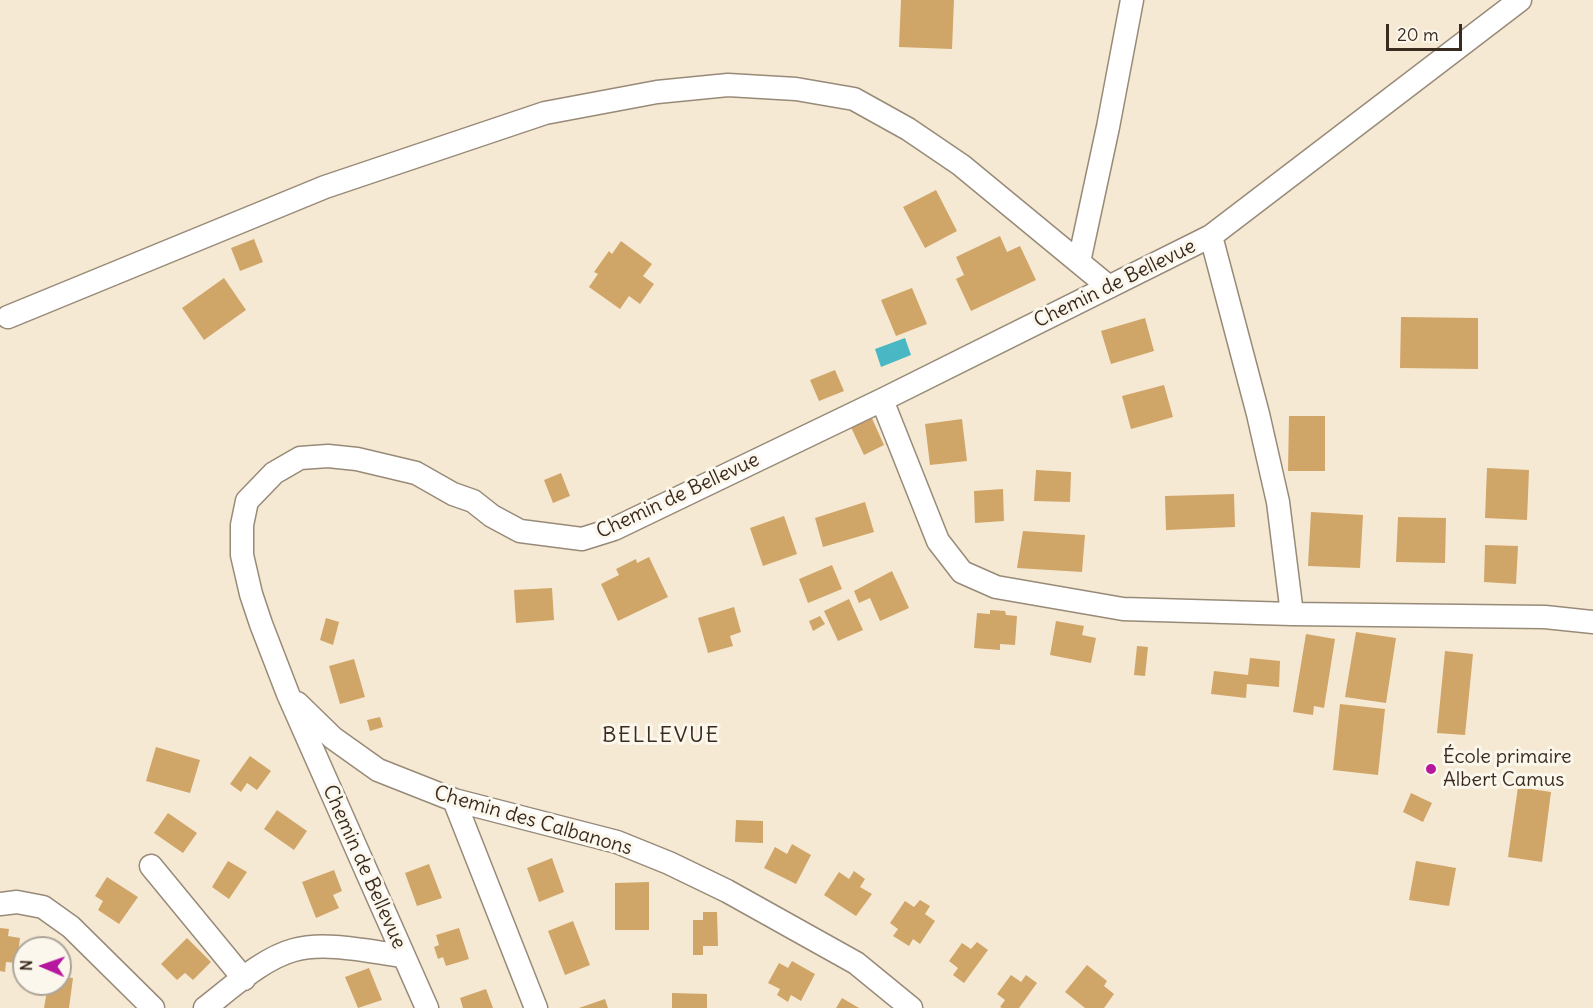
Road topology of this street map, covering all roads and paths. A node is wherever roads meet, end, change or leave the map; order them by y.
1 (1132, 0) edge
2 (1520, 0) edge
3 (1211, 237) junction
4 (1079, 262) junction
5 (1109, 287) junction
6 (8, 317) dead end
7 (882, 400) junction
8 (1292, 614) junction
9 (1593, 622) edge
10 (288, 694) junction
11 (454, 800) junction
12 (151, 866) dead end
13 (0, 904) edge
14 (404, 956) junction
15 (244, 979) junction
16 (153, 1008) edge
17 (205, 1008) edge
18 (427, 1008) edge
19 (536, 1008) edge
20 (911, 1008) edge

1 - 4 street
2 - 3 street, Chemin de Bellevue
3 - 5 street, Chemin de Bellevue
3 - 8 street
4 - 5 street
4 - 6 street
5 - 7 street, Chemin de Bellevue
7 - 8 street
7 - 10 street, Chemin de Bellevue
8 - 9 street
10 - 11 street, Chemin des Calbanons
10 - 14 street, Chemin de Bellevue
11 - 19 street
11 - 20 street, Chemin des Calbanons
12 - 15 street
13 - 16 street
14 - 15 street
14 - 18 street, Chemin de Bellevue
15 - 17 street

